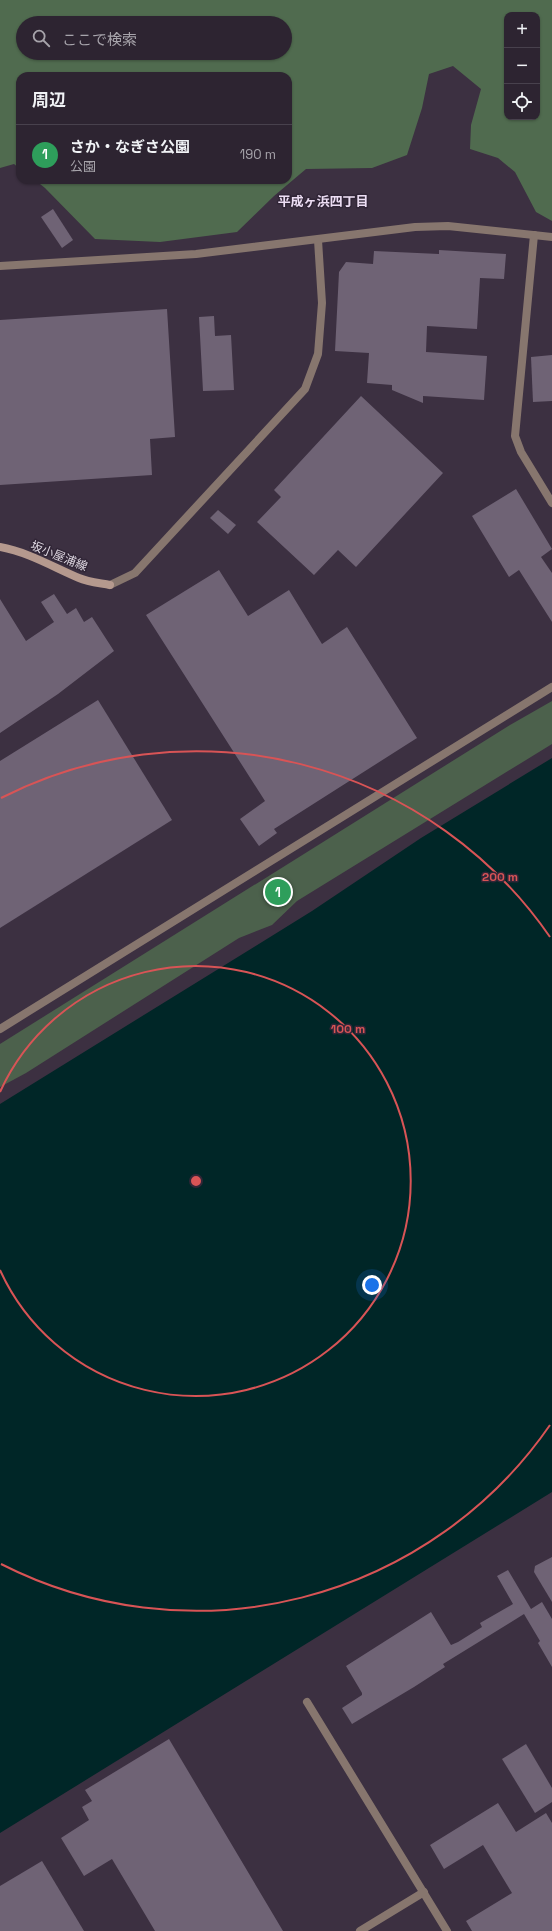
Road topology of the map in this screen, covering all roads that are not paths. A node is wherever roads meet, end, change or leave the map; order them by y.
1 (534, 235) junction
2 (552, 237) edge
3 (318, 240) junction
4 (0, 266) edge
5 (552, 503) edge
6 (0, 547) edge
7 (110, 585) joint
8 (552, 687) edge
9 (0, 1029) edge
10 (307, 1702) dead end
11 (424, 1892) junction
12 (360, 1931) edge
13 (447, 1931) edge

1 - 2 street
1 - 3 street
1 - 5 street
3 - 4 street
3 - 7 street
6 - 7 main road, 坂小屋浦線
8 - 9 street
10 - 11 street
11 - 12 street
11 - 13 street

